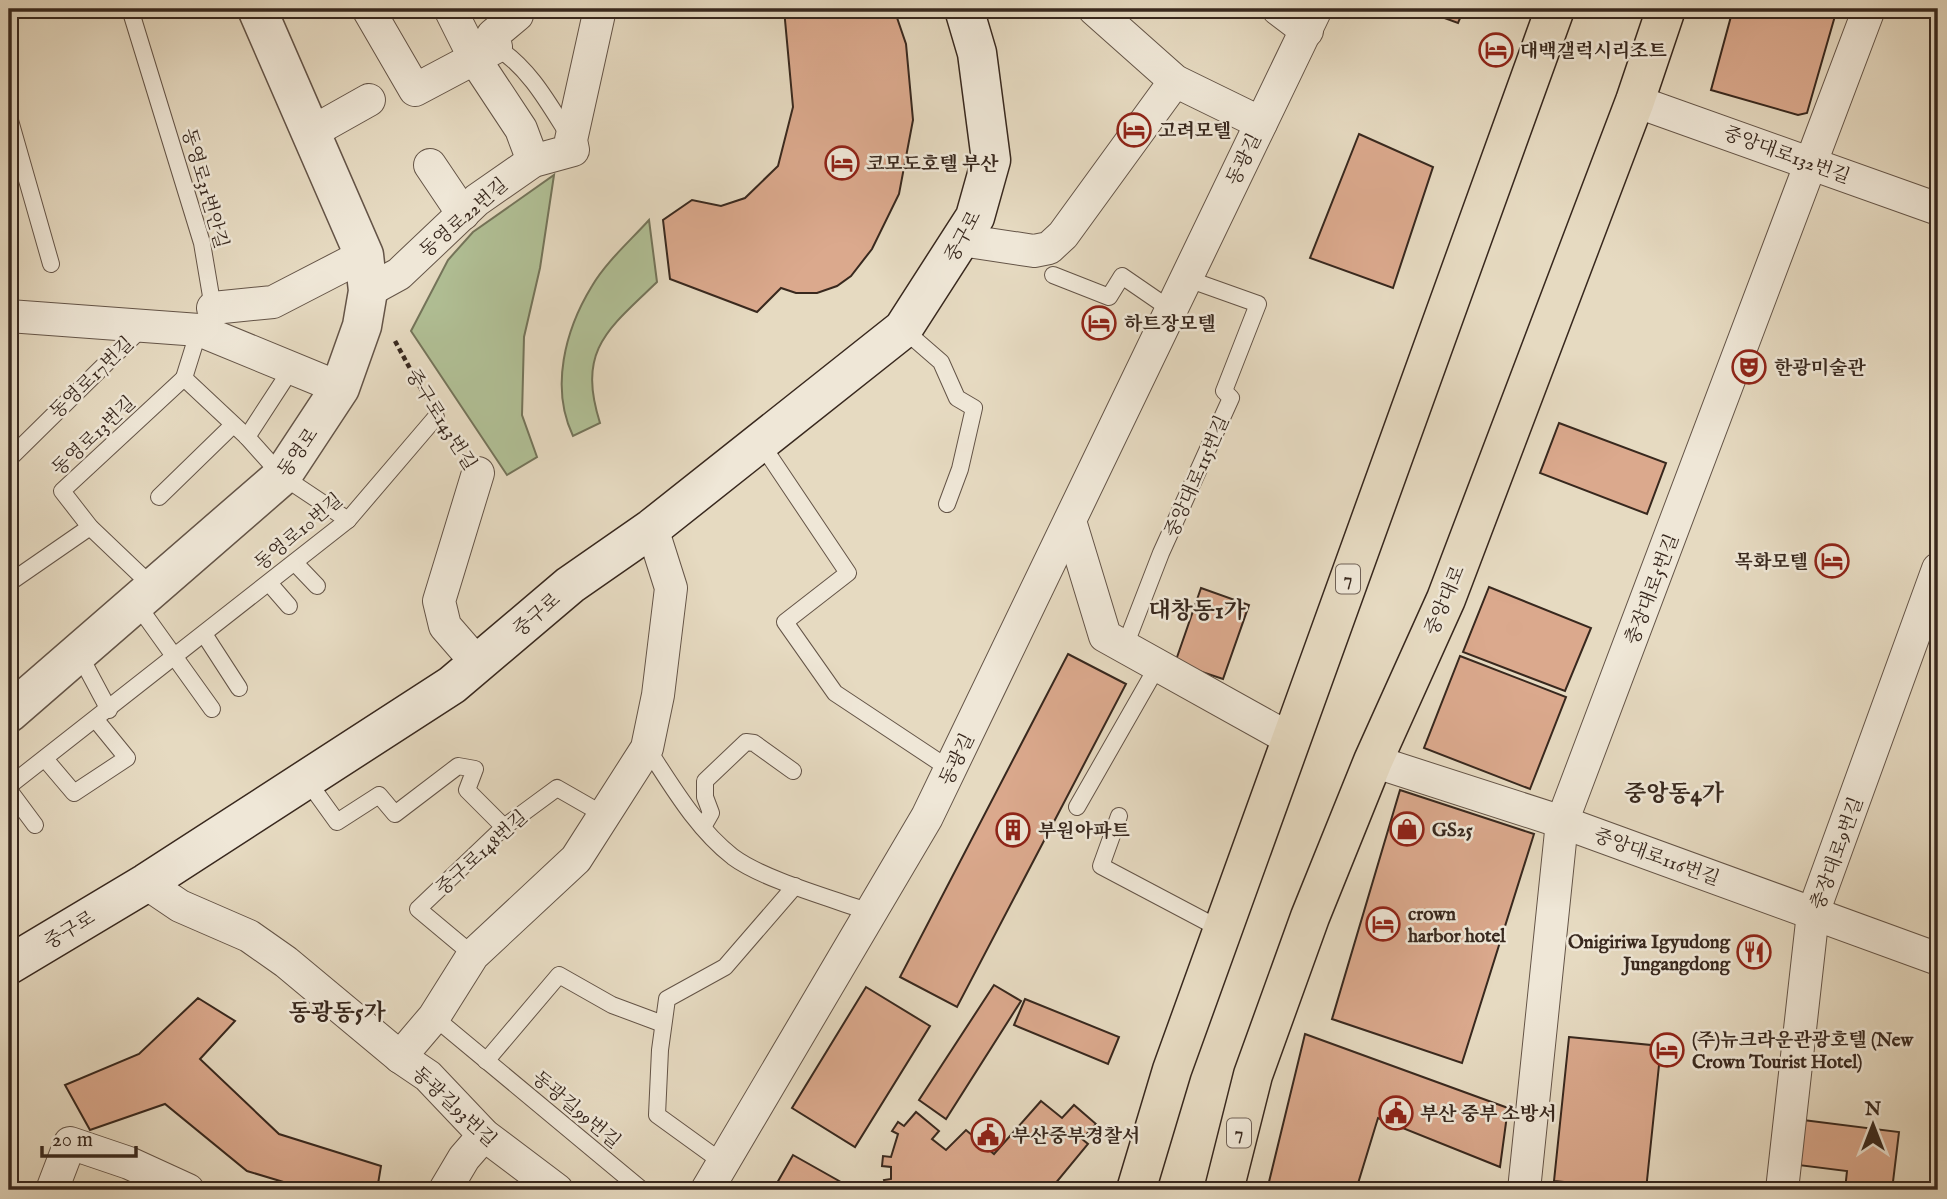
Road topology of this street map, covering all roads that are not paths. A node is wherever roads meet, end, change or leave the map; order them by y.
1 (130, 9) edge
2 (259, 9) edge
3 (368, 9) edge
4 (450, 9) edge
5 (600, 9) edge
6 (964, 9) edge
7 (1094, 9) edge
8 (1278, 9) edge
9 (1555, 9) edge
10 (1666, 9) edge
11 (1870, 9) edge
12 (517, 15) dead end
13 (1311, 20) edge
14 (486, 54) junction
15 (1175, 80) junction
16 (369, 100) dead end
17 (1635, 101) junction
18 (9, 117) edge
19 (1261, 123) junction
20 (312, 132) junction
21 (571, 140) junction
22 (533, 161) junction
23 (1813, 163) junction
24 (430, 165) dead end
25 (1938, 209) edge
26 (463, 214) junction
27 (961, 240) junction
28 (51, 264) dead end
29 (366, 273) junction
30 (1053, 275) dead end
31 (1185, 278) junction
32 (1170, 309) junction
33 (206, 319) junction
34 (15, 322) edge
35 (144, 326) junction
36 (903, 329) junction
37 (292, 368) junction
38 (184, 378) junction
39 (340, 388) junction
40 (436, 417) road end
41 (233, 425) junction
42 (247, 437) junction
43 (760, 442) junction
44 (9, 459) edge
45 (478, 473) road end
46 (282, 476) junction
47 (159, 497) dead end
48 (947, 504) dead end
49 (348, 520) junction
50 (1070, 521) junction
51 (90, 527) junction
52 (652, 528) junction
53 (295, 563) junction
54 (1938, 569) edge
55 (9, 583) edge
56 (269, 583) junction
57 (317, 586) dead end
58 (145, 595) junction
59 (289, 606) dead end
60 (204, 634) junction
61 (1125, 646) junction
62 (78, 652) junction
63 (176, 656) junction
64 (478, 664) junction
65 (1157, 667) junction
66 (239, 688) dead end
67 (212, 709) dead end
68 (9, 713) edge
69 (102, 715) junction
70 (1290, 740) junction
71 (647, 748) junction
72 (46, 760) junction
73 (1373, 761) junction
74 (951, 770) junction
75 (793, 771) dead end
76 (306, 779) junction
77 (9, 788) edge
78 (1077, 807) dead end
79 (606, 816) junction
80 (1119, 816) dead end
81 (1562, 822) junction
82 (35, 825) dead end
83 (504, 827) junction
84 (703, 827) junction
85 (146, 883) junction
86 (795, 886) junction
87 (872, 913) junction
88 (1813, 913) junction
89 (1224, 931) junction
90 (473, 956) junction
91 (1938, 959) edge
92 (9, 965) edge
93 (434, 1017) junction
94 (663, 1024) junction
95 (400, 1058) junction
96 (486, 1061) junction
97 (484, 1135) junction
98 (1147, 1152) junction
99 (722, 1162) junction
100 (52, 1190) edge
101 (188, 1190) edge
102 (445, 1190) edge
103 (557, 1190) edge
104 (642, 1190) edge
105 (707, 1190) edge
106 (1120, 1190) edge
107 (1136, 1190) edge
108 (1224, 1190) edge
109 (1524, 1190) edge
110 (1783, 1190) edge

1 - 33 lane, 동영로31번안길
2 - 20 main road
3 - 14 street
4 - 14 street
5 - 21 street
6 - 27 main road, 중구로
7 - 15 street
8 - 13 street
9 - 70 main road, 7
10 - 17 main road, 중앙대로 / 7
11 - 23 street, 충장대로5번길
12 - 14 street
13 - 19 street, 동광길
14 - 21 lane
14 - 22 street
15 - 19 street
15 - 27 street
16 - 20 street
17 - 23 street, 중앙대로132번길
17 - 73 main road, 중앙대로 / 7
18 - 28 lane
19 - 31 street, 동광길
20 - 29 main road
21 - 22 street
22 - 26 street, 동영로22번길
23 - 25 street, 중앙대로132번길
23 - 81 street, 충장대로5번길
24 - 26 street
26 - 29 street, 동영로22번길
27 - 36 main road, 중구로
29 - 33 street, 동영로22번길
29 - 39 main road, 동영로
30 - 32 lane
31 - 32 street, 동광길
31 - 61 lane, 중앙대로115번길
32 - 50 street, 동광길
33 - 35 street, 동영로17번길
33 - 37 street
33 - 38 lane, 동영로31번안길
34 - 35 street, 동영로17번길
35 - 44 lane, 동영로17번길
36 - 43 main road, 중구로
36 - 48 lane
37 - 39 street
37 - 42 lane
38 - 41 lane
38 - 51 lane, 동영로13번길
39 - 46 main road, 동영로
40 - 49 lane, 동영로10번길
41 - 42 lane
41 - 47 lane
42 - 46 lane
43 - 52 main road, 중구로
43 - 74 lane
45 - 64 street, 중구로143번길
46 - 49 lane
46 - 58 main road, 동영로
49 - 53 lane, 동영로10번길
50 - 61 street
50 - 74 street, 동광길
51 - 55 lane
51 - 58 lane, 동영로13번길
52 - 64 main road, 중구로
52 - 71 street
53 - 56 lane, 동영로10번길
53 - 57 lane
54 - 88 street, 충장대로9번길
56 - 59 lane
56 - 60 lane, 동영로10번길
58 - 62 main road, 동영로
58 - 63 lane, 동영로13번길
60 - 63 lane, 동영로10번길
60 - 66 lane
61 - 65 street
62 - 68 main road, 동영로
62 - 69 lane
63 - 67 lane
63 - 69 lane, 동영로10번길
64 - 76 main road, 중구로
65 - 70 street
65 - 78 lane
69 - 72 lane, 동영로10번길
69 - 72 lane
70 - 89 main road, 7
71 - 79 street
71 - 84 lane
72 - 77 lane, 동영로10번길
73 - 81 street, 중앙대로116번길
73 - 108 main road, 중앙대로 / 7
74 - 87 street, 동광길
75 - 84 lane
76 - 83 lane
76 - 85 main road, 중구로
77 - 82 lane, 동영로10번길
79 - 83 lane, 중구로148번길
79 - 90 street
80 - 89 lane
81 - 88 street, 중앙대로116번길
81 - 109 street, 충장대로5번길
83 - 90 lane, 중구로148번길
84 - 86 lane
85 - 92 main road, 중구로
85 - 95 street, 동광길93번길
86 - 87 lane
86 - 94 lane
87 - 99 street, 동광길
88 - 91 street, 중앙대로116번길
88 - 110 street, 충장대로9번길
89 - 98 main road, 7
90 - 93 street
93 - 95 street
93 - 96 lane, 동광길99번길
94 - 96 lane
94 - 99 lane
95 - 97 street, 동광길93번길
96 - 104 lane, 동광길99번길
97 - 102 street
97 - 103 street, 동광길93번길
98 - 106 main road
98 - 107 main road, 7
99 - 105 street, 동광길
100 - 101 street

